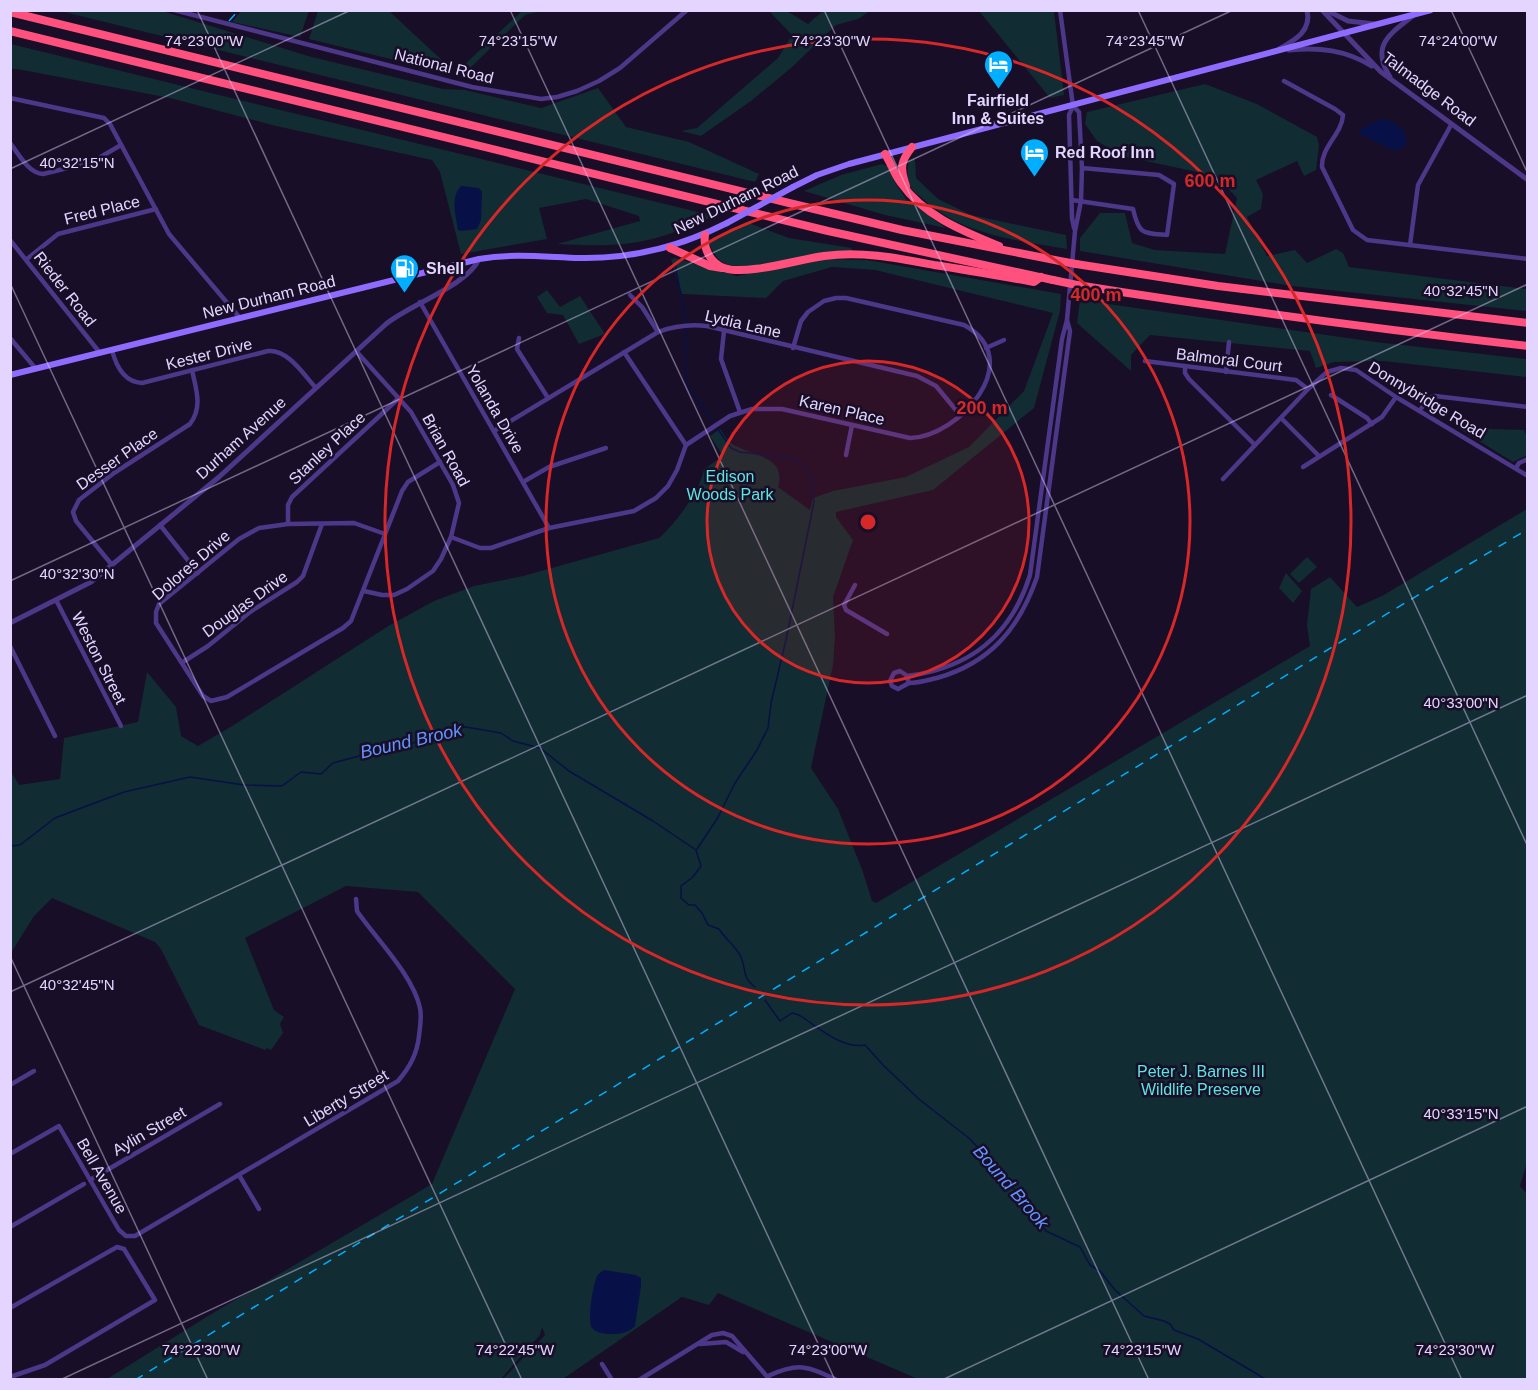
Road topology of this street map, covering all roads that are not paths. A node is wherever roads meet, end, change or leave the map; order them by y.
1 (174, 10) edge
2 (687, 10) edge
3 (1060, 10) edge
4 (1307, 10) edge
5 (1324, 10) edge
6 (1431, 10) edge
7 (10, 12) edge
8 (1415, 15) junction
9 (1377, 24) junction
10 (10, 30) edge
11 (1343, 33) junction
12 (1276, 51) junction
13 (1381, 72) junction
14 (1284, 81) dead end
15 (1393, 81) junction
16 (10, 98) edge
17 (1073, 106) junction
18 (1451, 125) junction
19 (10, 143) edge
20 (121, 145) junction
21 (912, 147) junction
22 (885, 154) junction
23 (1082, 168) junction
24 (1527, 180) edge
25 (909, 193) junction
26 (1072, 200) junction
27 (1081, 201) junction
28 (156, 209) junction
29 (1075, 231) junction
30 (705, 235) junction
31 (10, 240) edge
32 (1410, 245) junction
33 (670, 248) junction
34 (1017, 253) junction
35 (27, 259) junction
36 (478, 259) junction
37 (1527, 259) edge
38 (724, 268) junction
39 (1041, 278) junction
40 (630, 295) dead end
41 (420, 302) junction
42 (240, 318) junction
43 (1067, 320) junction
44 (1527, 323) edge
45 (724, 331) junction
46 (658, 332) junction
47 (10, 338) edge
48 (519, 338) dead end
49 (1004, 340) dead end
50 (1228, 342) dead end
51 (1527, 346) edge
52 (793, 348) junction
53 (986, 348) junction
54 (112, 350) junction
55 (356, 351) junction
56 (624, 352) junction
57 (100, 353) junction
58 (1145, 361) dead end
59 (1185, 367) junction
60 (36, 369) junction
61 (192, 370) junction
62 (1226, 372) junction
63 (10, 375) edge
64 (316, 388) junction
65 (1308, 389) junction
66 (1331, 395) dead end
67 (1396, 397) junction
68 (399, 398) junction
69 (548, 398) junction
70 (1527, 407) edge
71 (1420, 410) junction
72 (740, 412) junction
73 (960, 415) junction
74 (1281, 418) junction
75 (1372, 424) junction
76 (852, 425) junction
77 (494, 431) junction
78 (1255, 445) junction
79 (686, 446) junction
80 (606, 448) dead end
81 (846, 455) dead end
82 (1319, 456) junction
83 (1527, 459) edge
84 (440, 462) junction
85 (1303, 467) dead end
86 (1516, 468) junction
87 (1527, 476) edge
88 (1223, 479) dead end
89 (523, 482) junction
90 (288, 524) junction
91 (322, 524) junction
92 (160, 525) junction
93 (549, 528) junction
94 (385, 534) junction
95 (451, 537) junction
96 (112, 565) junction
97 (198, 573) junction
98 (855, 585) dead end
99 (363, 591) junction
100 (56, 600) junction
101 (10, 623) edge
102 (887, 634) dead end
103 (10, 646) edge
104 (183, 662) junction
105 (907, 676) junction
106 (909, 683) junction
107 (121, 726) dead end
108 (55, 736) dead end
109 (356, 899) dead end
110 (34, 1071) dead end
111 (10, 1085) edge
112 (220, 1104) dead end
113 (10, 1154) edge
114 (239, 1175) junction
115 (90, 1180) junction
116 (84, 1184) dead end
117 (259, 1209) dead end
118 (10, 1227) edge
119 (126, 1236) joint
120 (10, 1308) edge
121 (698, 1344) junction
122 (750, 1357) junction
123 (602, 1364) dead end
124 (10, 1377) edge
125 (769, 1378) edge
126 (612, 1380) edge
127 (639, 1380) edge
128 (837, 1380) edge

1 - 2 street, National Road
3 - 17 street
4 - 12 street
5 - 9 street
5 - 11 street, Talmadge Road
6 - 8 main road, New Durham Road
7 - 34 highway
8 - 9 main road, New Durham Road
8 - 15 street
9 - 11 main road, New Durham Road
10 - 39 highway
11 - 12 main road, New Durham Road
11 - 13 street, Talmadge Road
12 - 13 street
12 - 17 main road, New Durham Road
13 - 15 street, Talmadge Road
14 - 32 street
15 - 18 street, Talmadge Road
16 - 20 street
17 - 21 main road, New Durham Road
17 - 23 street
17 - 26 street
18 - 24 street, Talmadge Road
18 - 32 street
19 - 20 street
20 - 28 street
21 - 22 main road, New Durham Road
21 - 25 highway
22 - 25 highway
22 - 30 main road, New Durham Road, bridge
23 - 27 street
23 - 27 street
25 - 34 highway
26 - 27 street
26 - 29 street
27 - 29 street
28 - 35 street, Fred Place
28 - 42 street
29 - 43 street
30 - 33 main road, New Durham Road
30 - 38 highway
31 - 35 street, Rieder Road
32 - 37 street
33 - 36 main road, New Durham Road
33 - 38 highway
34 - 44 highway, bridge
35 - 57 street, Rieder Road
36 - 41 street, Durham Avenue
36 - 42 main road, New Durham Road
38 - 39 highway
39 - 51 highway, bridge
40 - 46 street
41 - 55 street, Durham Avenue
41 - 77 street, Yolanda Drive
42 - 54 main road, New Durham Road
43 - 105 street
43 - 106 street
45 - 46 street, Lydia Lane
45 - 52 street, Lydia Lane
45 - 72 street
46 - 56 street, Lydia Lane
47 - 60 street
48 - 69 street
49 - 53 street
50 - 62 street
52 - 53 street
52 - 73 street, Lydia Lane
53 - 73 street, Karen Place
54 - 57 main road, New Durham Road
54 - 61 street, Kester Drive
55 - 64 street, Durham Avenue
55 - 68 street, Brian Road
56 - 69 street, Lydia Lane
56 - 79 street
57 - 60 main road, New Durham Road
58 - 59 street, Balmoral Court
59 - 62 street, Balmoral Court
59 - 78 street
60 - 63 main road, New Durham Road
61 - 64 street, Kester Drive
61 - 96 street, Desser Place
62 - 65 street, Balmoral Court
64 - 92 street, Durham Avenue
65 - 67 street, Donnybridge Road
65 - 74 street, Donnybridge Road
66 - 75 street
67 - 71 street, Donnybridge Road
67 - 75 street
68 - 84 street, Brian Road
68 - 90 street, Stanley Place
69 - 77 street, Lydia Lane
70 - 71 street
71 - 86 street, Donnybridge Road
72 - 76 street, Karen Place
72 - 79 street, Karen Place
73 - 76 street, Karen Place
74 - 78 street, Donnybridge Road
74 - 82 street
75 - 82 street
76 - 81 street
77 - 89 street, Yolanda Drive
78 - 88 street, Donnybridge Road
79 - 93 street
80 - 89 street
82 - 85 street
83 - 86 street
84 - 94 street, Dolores Drive
84 - 95 street, Brian Road
86 - 87 street, Donnybridge Road
89 - 93 street, Yolanda Drive
90 - 91 street, Dolores Drive
90 - 97 street, Dolores Drive
91 - 94 street, Dolores Drive
91 - 104 street, Douglas Drive
92 - 96 street, Durham Avenue
92 - 97 street
93 - 95 street
94 - 99 street, Dolores Drive
95 - 99 street, Brian Road
96 - 100 street, Durham Avenue
97 - 104 street, Dolores Drive
98 - 102 street
99 - 104 street, Dolores Drive
100 - 101 street, Durham Avenue
100 - 107 street, Weston Street
103 - 108 street
105 - 106 street
105 - 106 street
109 - 114 street, Liberty Street
110 - 111 street
112 - 115 street, Aylin Street
113 - 115 street, Bell Avenue
114 - 117 street
114 - 119 street, Liberty Street
115 - 119 street, Bell Avenue
116 - 118 street
120 - 124 street
121 - 122 street
121 - 122 street
121 - 127 street
122 - 125 street
123 - 126 street
125 - 128 street

